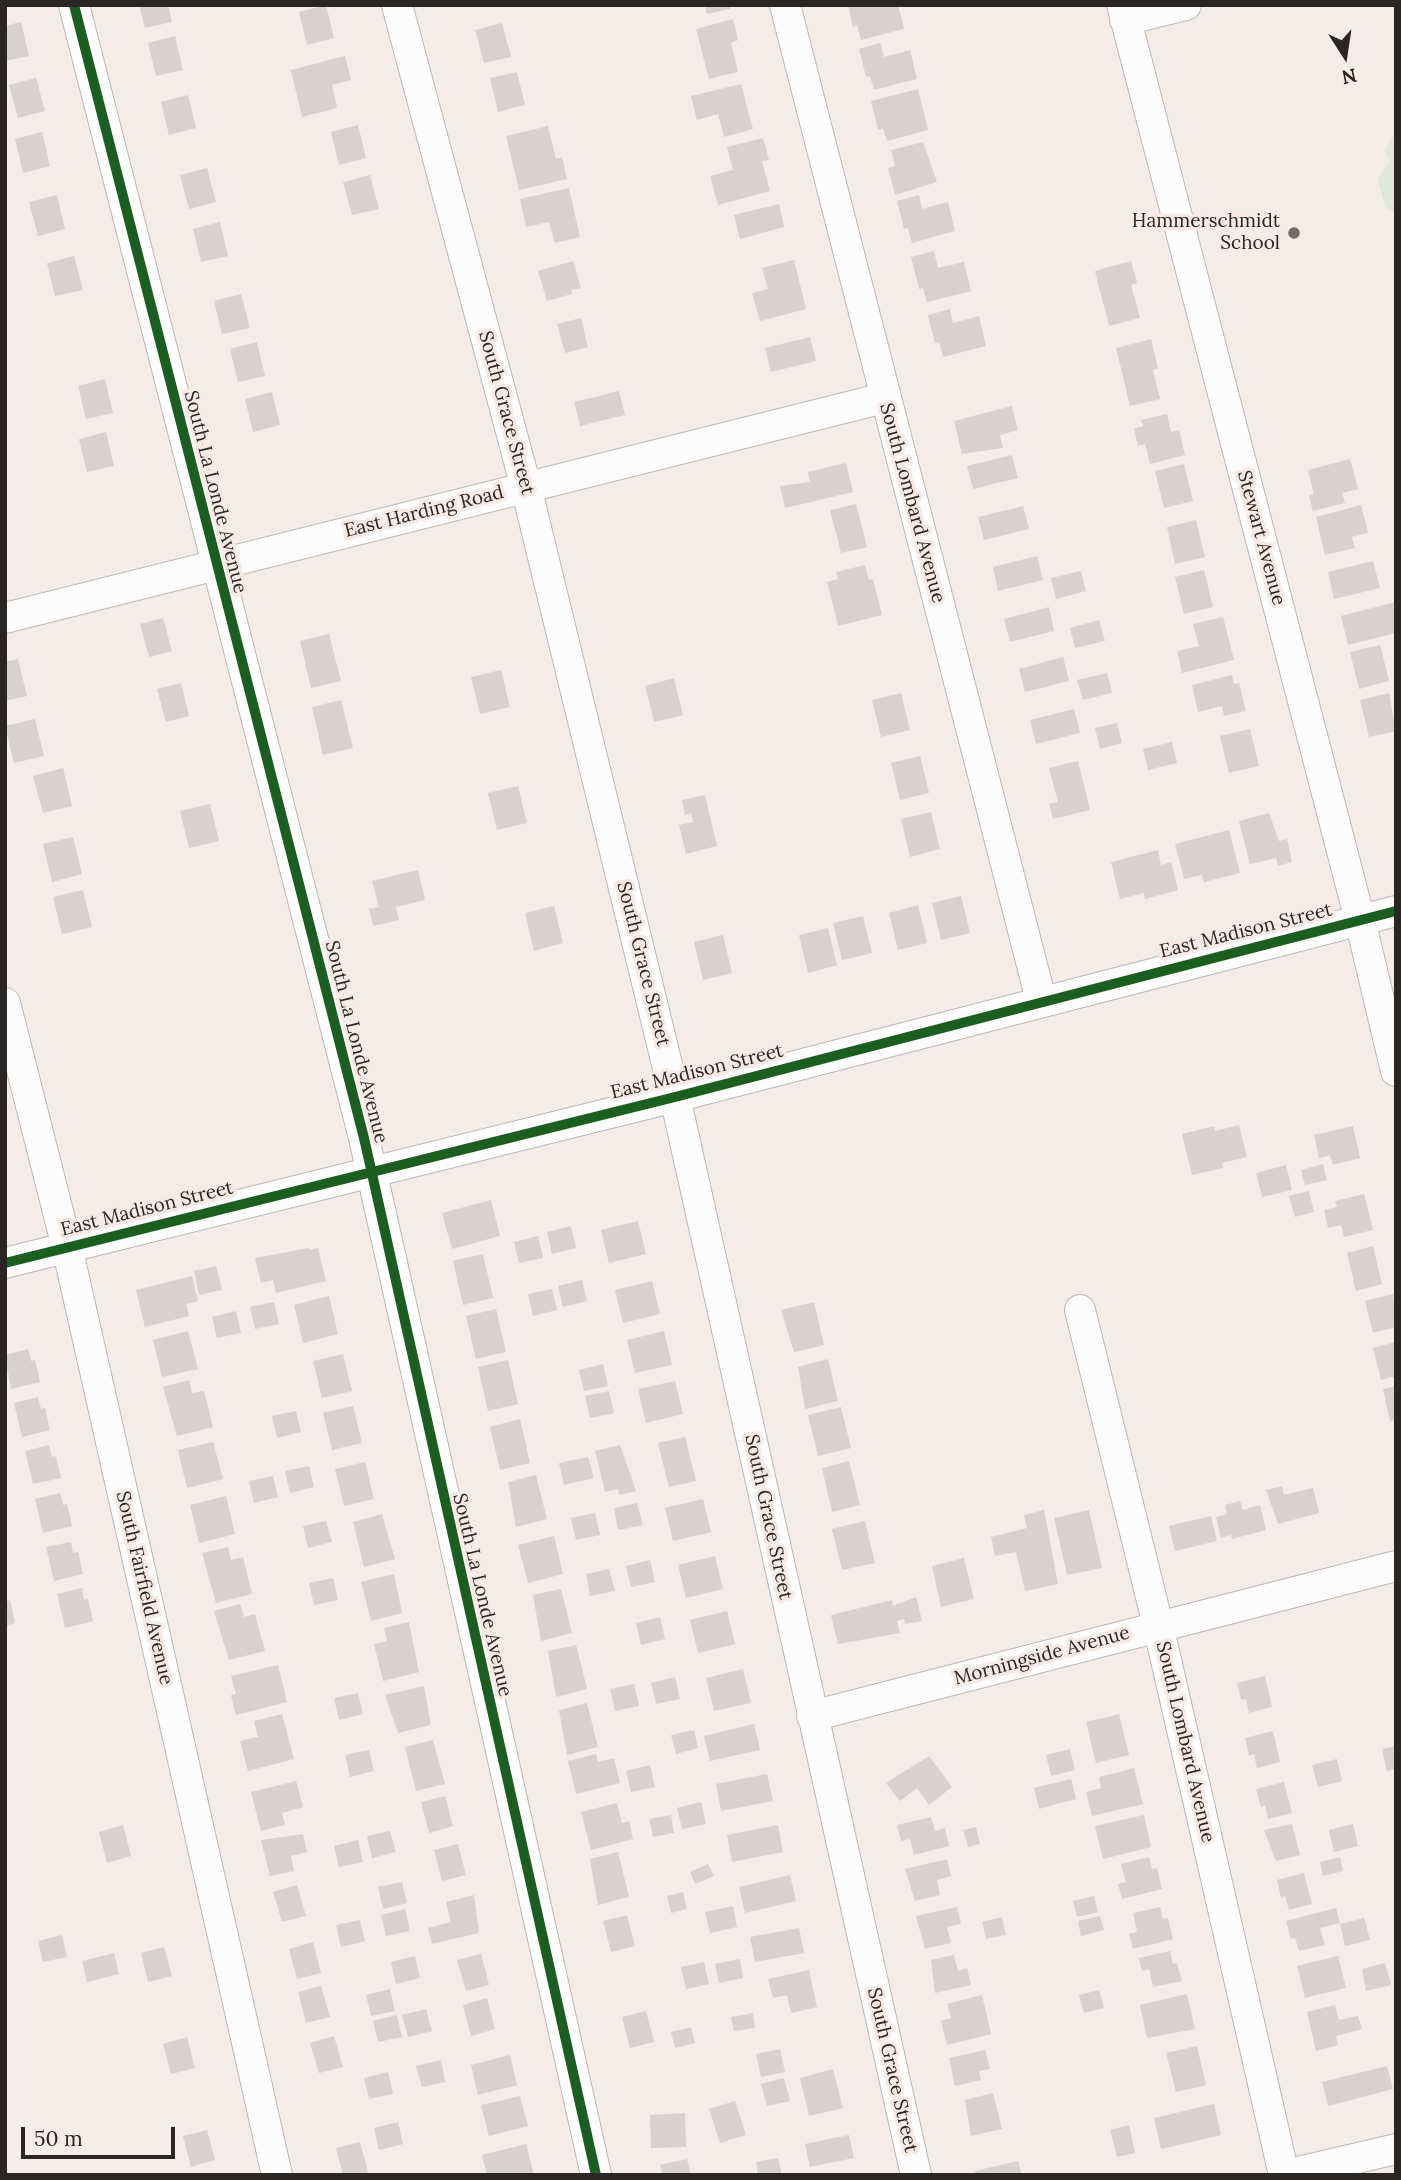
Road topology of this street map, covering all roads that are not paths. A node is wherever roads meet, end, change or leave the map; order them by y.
1 (74, 5) edge
2 (397, 5) edge
3 (785, 5) edge
4 (1186, 5) edge
5 (1124, 13) edge
6 (884, 398) junction
7 (526, 487) junction
8 (215, 565) junction
9 (5, 618) edge
10 (1396, 911) edge
11 (1360, 920) junction
12 (1041, 1000) junction
13 (5, 1003) edge
14 (1396, 1072) edge
15 (675, 1097) junction
16 (369, 1171) junction
17 (67, 1247) junction
18 (5, 1263) edge
19 (1080, 1310) dead end
20 (1396, 1566) edge
21 (1158, 1625) junction
22 (812, 1716) junction
23 (1396, 2149) edge
24 (277, 2175) edge
25 (596, 2175) edge
26 (916, 2175) edge
27 (1285, 2175) edge

1 - 8 street, South La Londe Avenue
2 - 7 street, South Grace Street
3 - 6 street, South Lombard Avenue
4 - 5 street
5 - 11 street, Stewart Avenue
6 - 7 street, East Harding Road
6 - 12 street, South Lombard Avenue
7 - 8 street, East Harding Road
7 - 15 street, South Grace Street
8 - 9 street, East Harding Road
8 - 16 street, South La Londe Avenue
10 - 11 street, East Madison Street
11 - 12 street, East Madison Street
11 - 14 street, Stewart Avenue
12 - 15 street, East Madison Street
13 - 17 street, South Fairfield Avenue
15 - 16 street, East Madison Street
15 - 22 street, South Grace Street
16 - 17 street, East Madison Street
16 - 25 street, South La Londe Avenue
17 - 18 street, East Madison Street
17 - 24 street, South Fairfield Avenue
19 - 21 street, South Lombard Avenue
20 - 21 street, Morningside Avenue
21 - 22 street, Morningside Avenue
21 - 27 street, South Lombard Avenue
22 - 26 street, South Grace Street
23 - 27 street

